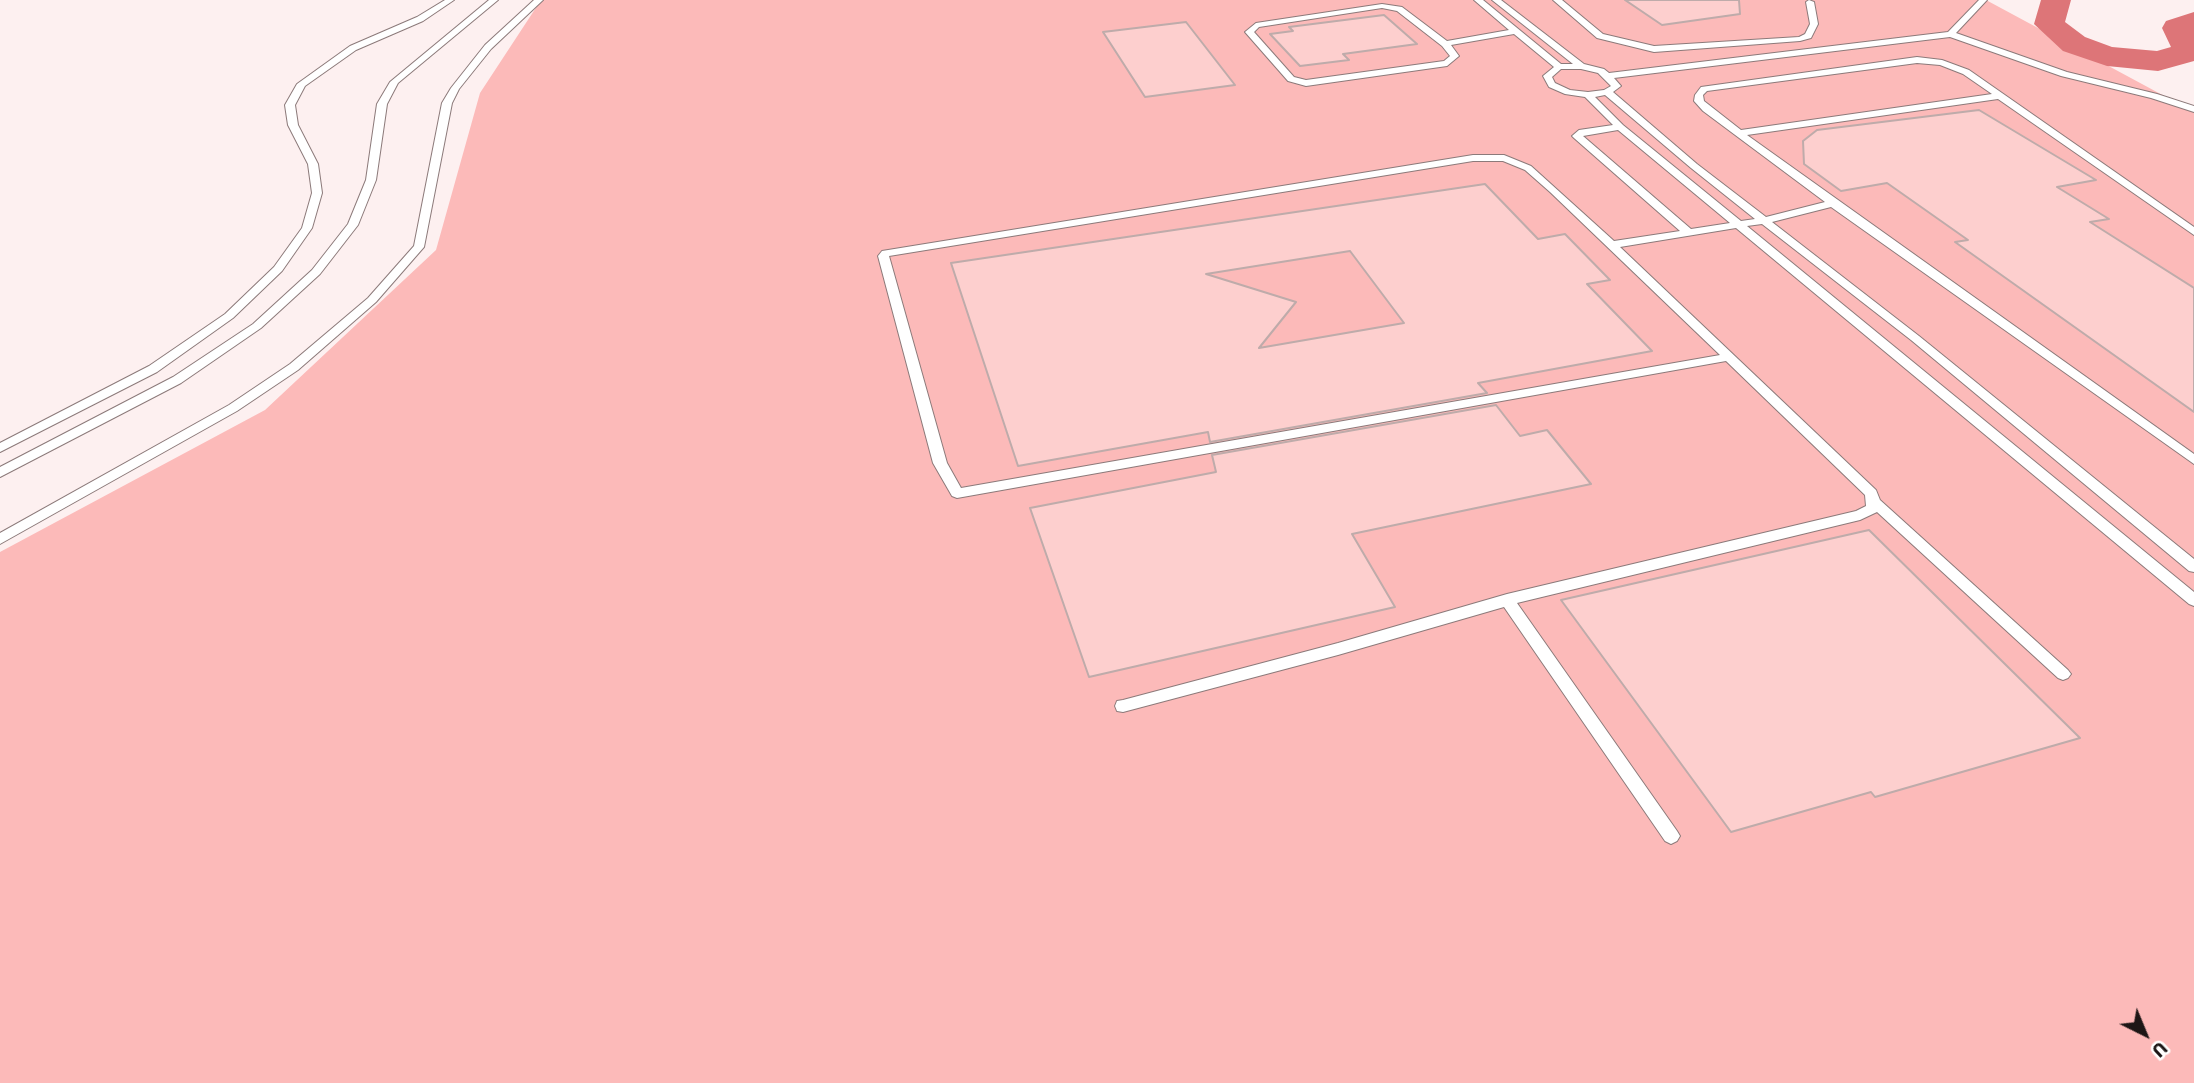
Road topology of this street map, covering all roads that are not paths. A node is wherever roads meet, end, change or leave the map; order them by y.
1 (450, 0) edge
2 (494, 0) edge
3 (539, 0) edge
4 (1479, 0) edge
5 (1496, 0) edge
6 (1557, 0) edge
7 (1983, 0) edge
8 (1810, 2) dead end
9 (1517, 32) junction
10 (1951, 34) junction
11 (1445, 44) junction
12 (1581, 66) junction
13 (1559, 67) junction
14 (1608, 76) junction
15 (1606, 92) junction
16 (1588, 95) junction
17 (2000, 96) junction
18 (2194, 109) edge
19 (1620, 127) junction
20 (1740, 132) junction
21 (1833, 203) junction
22 (1766, 220) junction
23 (1738, 224) junction
24 (1687, 232) junction
25 (2194, 232) edge
26 (1612, 245) junction
27 (1729, 357) junction
28 (1973, 387) junction
29 (1943, 393) junction
30 (0, 448) edge
31 (2194, 460) edge
32 (0, 473) edge
33 (1874, 502) junction
34 (0, 539) edge
35 (2194, 567) edge
36 (1507, 600) junction
37 (2194, 600) edge
38 (2063, 674) dead end
39 (1123, 706) dead end
40 (1671, 836) dead end

1 - 30 lane
2 - 32 lane
3 - 34 lane
4 - 9 lane
5 - 12 lane
6 - 8 lane
7 - 10 lane
9 - 11 lane
9 - 13 lane
10 - 14 lane
10 - 18 lane
11 - 11 lane
12 - 13 lane
12 - 14 lane
13 - 16 lane
14 - 15 lane
15 - 16 lane
15 - 22 lane
16 - 19 lane
17 - 20 lane
17 - 20 lane
17 - 25 lane
19 - 23 lane
19 - 24 lane
20 - 21 lane
21 - 22 lane
21 - 31 lane
22 - 23 lane
22 - 28 lane
23 - 24 lane
23 - 29 lane
24 - 26 lane
26 - 27 lane
26 - 27 lane
27 - 33 lane
28 - 29 lane
28 - 35 lane
29 - 37 lane
33 - 36 lane
33 - 38 lane
36 - 39 lane
36 - 40 lane

